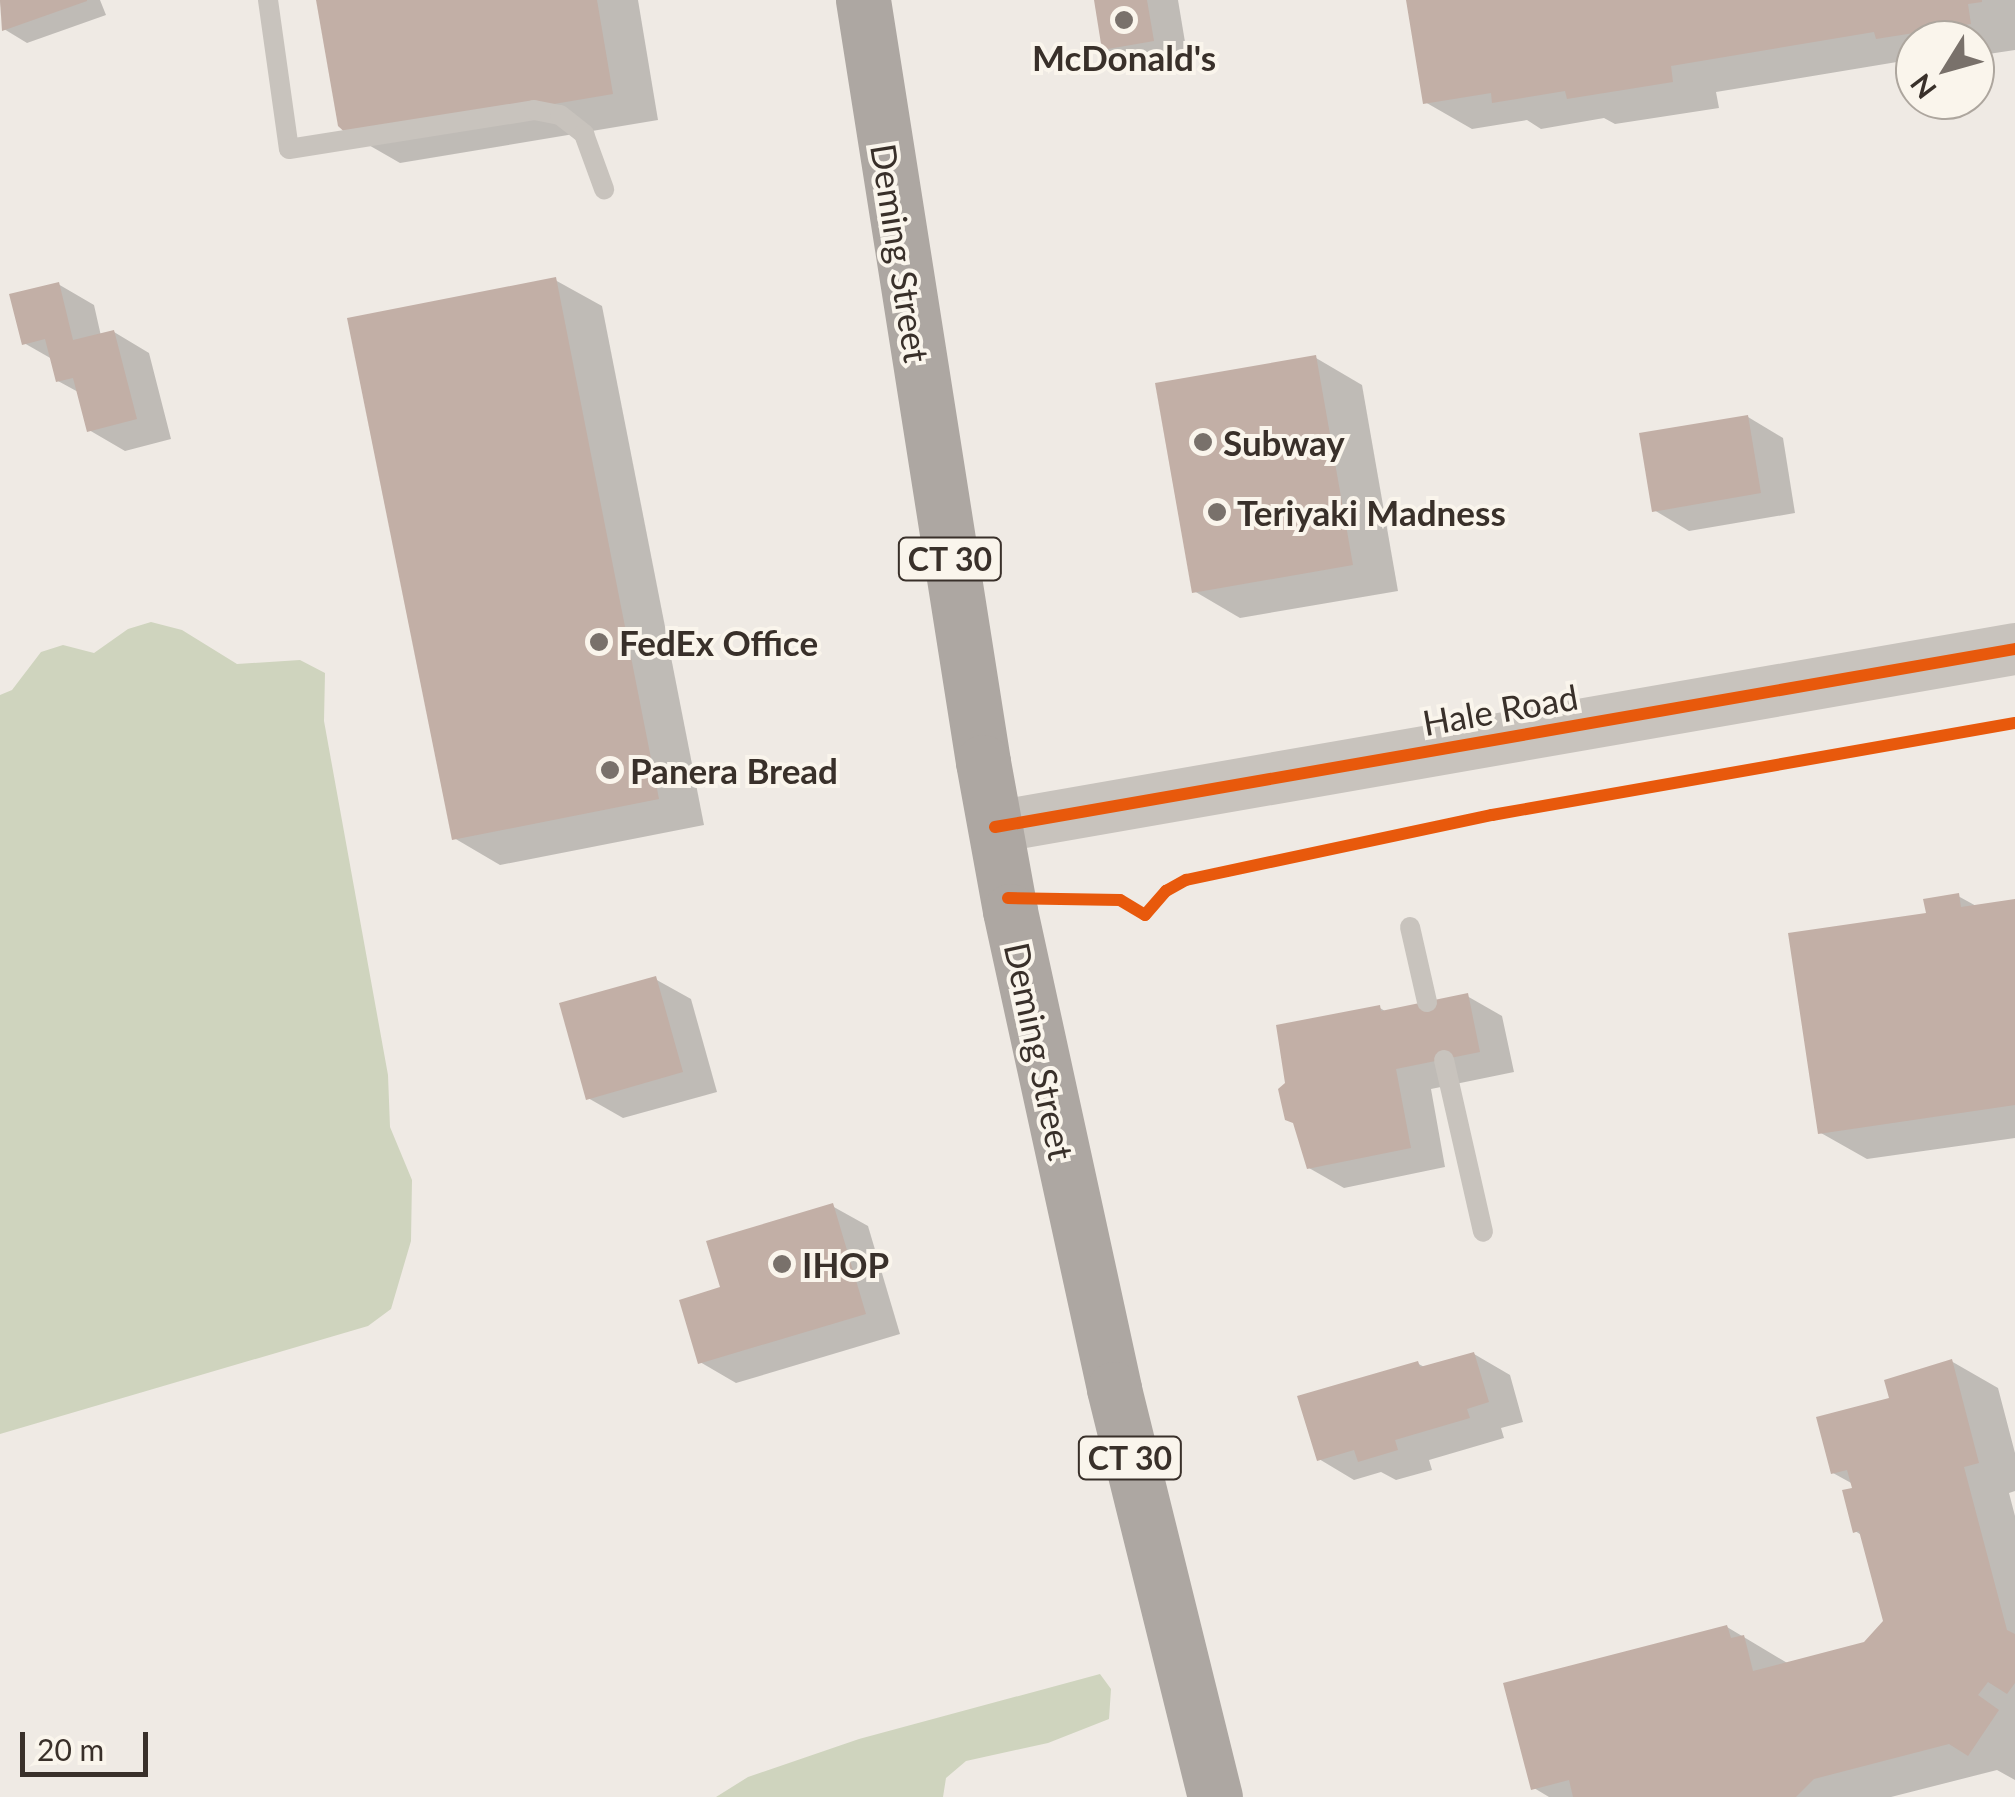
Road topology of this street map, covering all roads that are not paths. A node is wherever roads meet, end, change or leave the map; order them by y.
1 (268, 0) edge
2 (863, 0) edge
3 (604, 189) dead end
4 (2015, 649) edge
5 (995, 826) junction
6 (1410, 927) dead end
7 (1427, 1002) dead end
8 (1444, 1060) dead end
9 (1484, 1232) dead end
10 (1215, 1797) edge

1 - 3 lane
2 - 5 main road, Deming Street / CT 30
4 - 5 street, Hale Road
5 - 10 main road, Deming Street / CT 30
6 - 7 lane
8 - 9 lane

